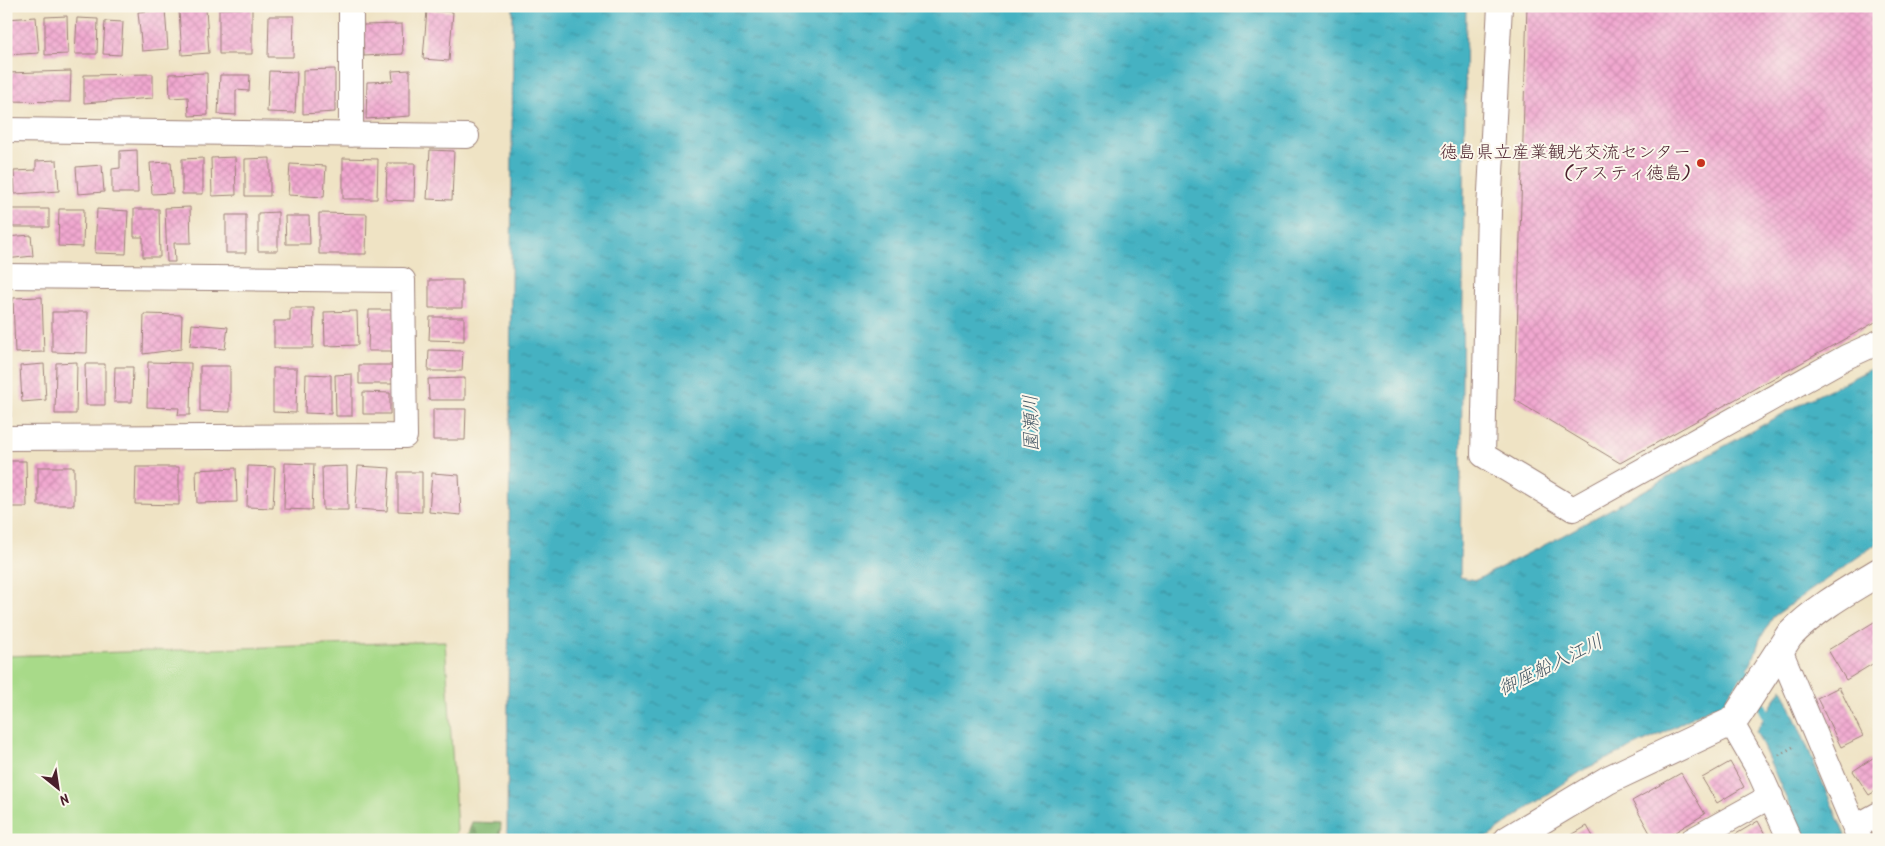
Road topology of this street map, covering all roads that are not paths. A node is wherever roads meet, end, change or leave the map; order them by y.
1 (351, 6) edge
2 (1500, 6) edge
3 (6, 130) edge
4 (351, 135) junction
5 (467, 136) dead end
6 (6, 276) edge
7 (1879, 342) edge
8 (6, 438) edge
9 (1879, 572) edge
10 (1776, 656) junction
11 (1734, 719) junction
12 (1771, 796) junction
13 (1879, 814) edge
14 (1857, 833) edge
15 (1508, 840) edge
16 (1692, 840) edge
17 (1790, 840) edge

1 - 4 street
2 - 7 street
3 - 4 street
4 - 5 street
6 - 8 street
9 - 10 street
10 - 11 street
10 - 14 street
11 - 12 street
11 - 15 street
12 - 16 street
12 - 17 street
13 - 14 street

